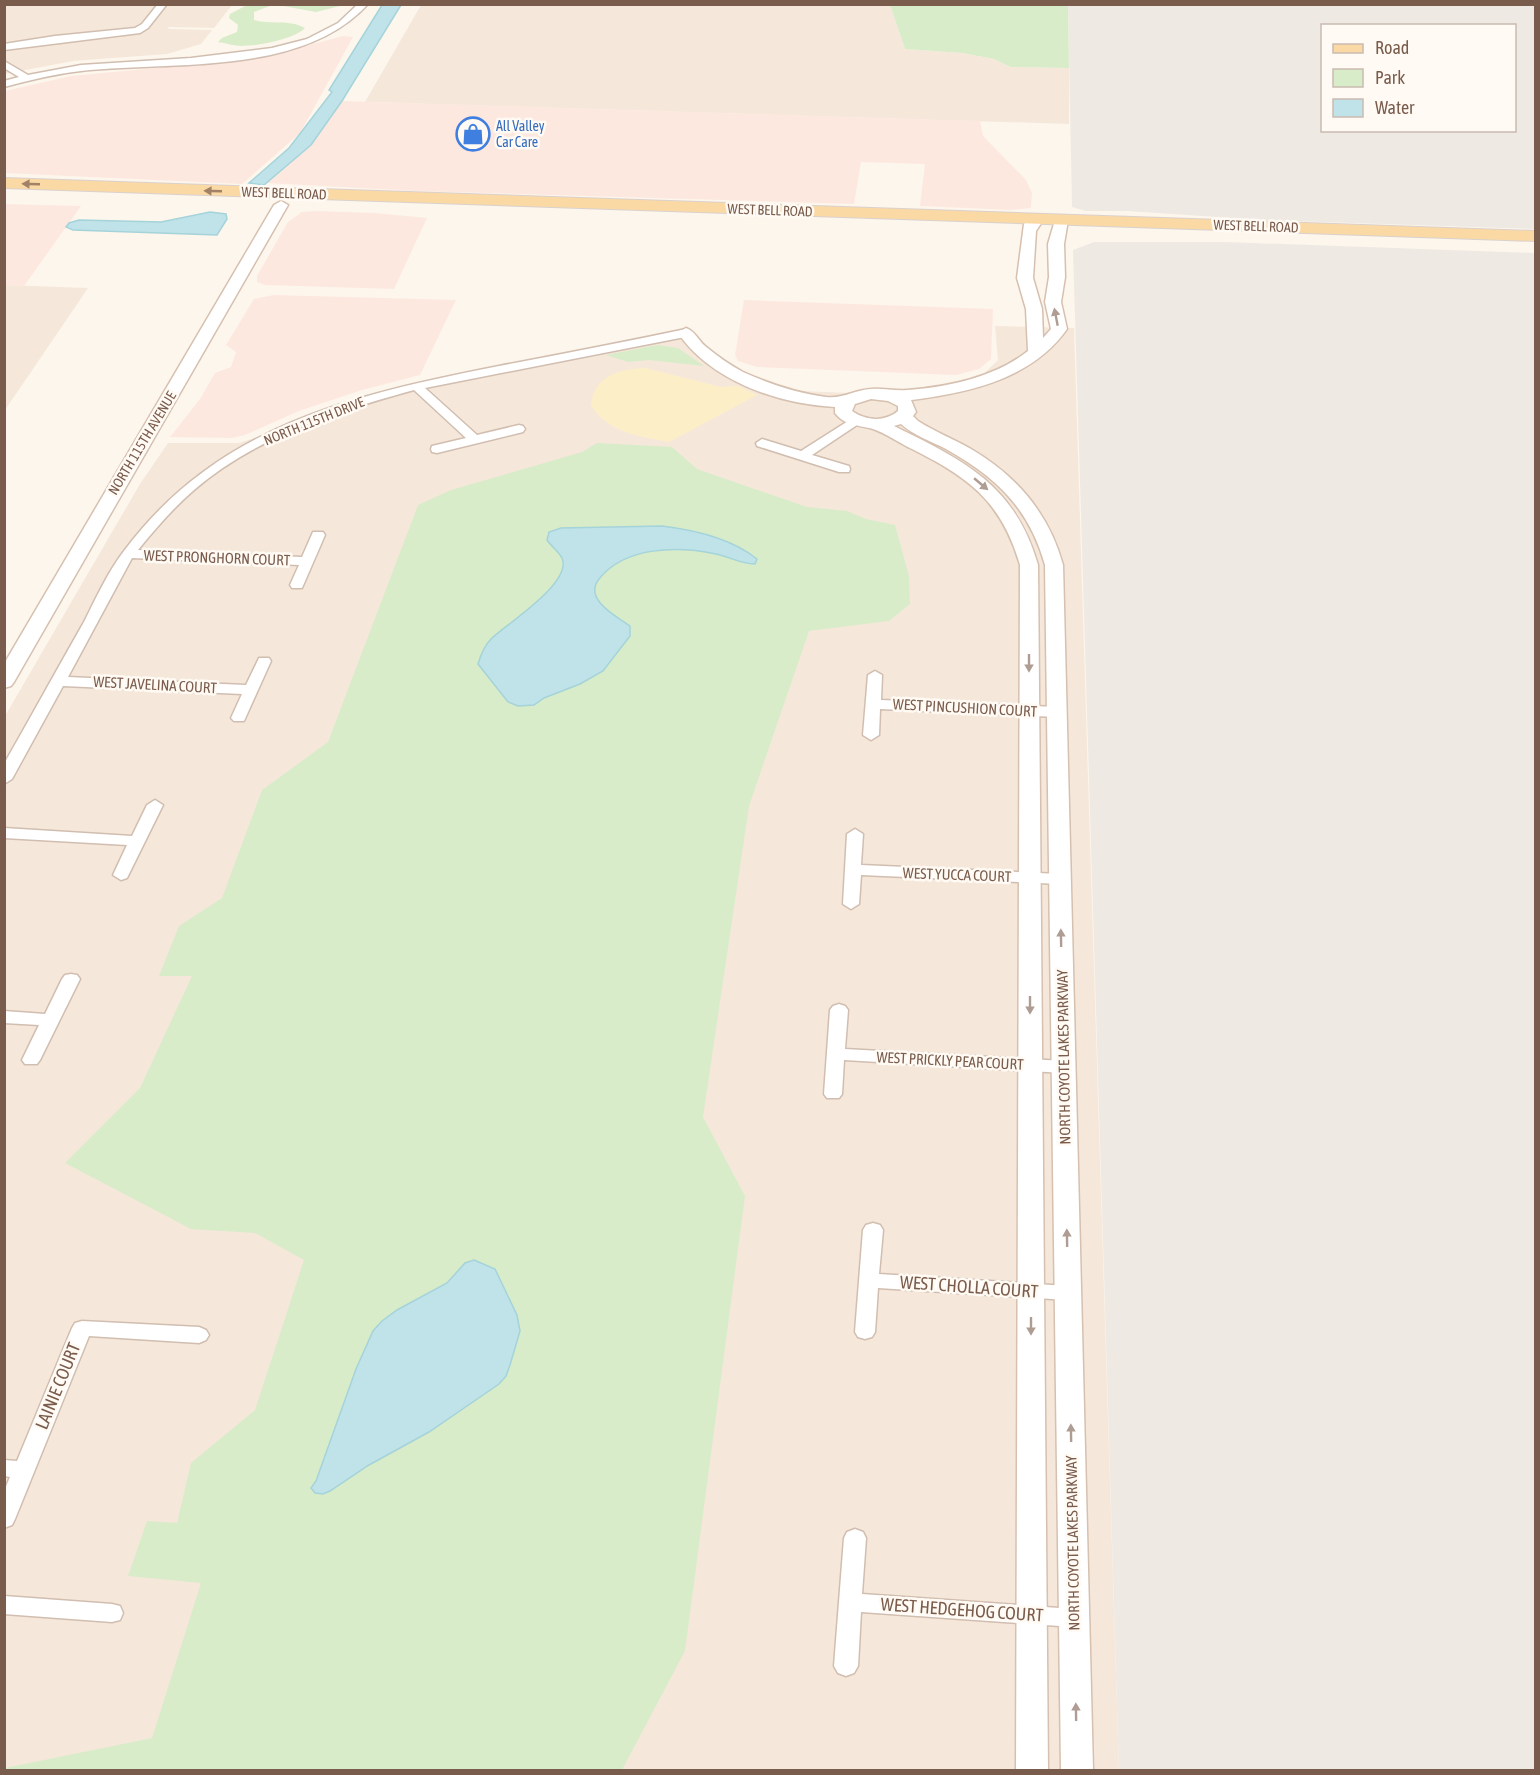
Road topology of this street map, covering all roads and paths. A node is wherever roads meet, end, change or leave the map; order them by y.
1 (163, 4) edge
2 (364, 4) edge
3 (4, 47) edge
4 (4, 64) edge
5 (27, 78) junction
6 (4, 84) edge
7 (4, 183) edge
8 (4, 198) edge
9 (483, 200) junction
10 (281, 205) junction
11 (649, 206) junction
12 (502, 213) junction
13 (850, 213) junction
14 (697, 219) junction
15 (1033, 225) junction
16 (1059, 226) junction
17 (1536, 236) edge
18 (1434, 239) junction
19 (1536, 248) edge
20 (686, 333) joint
21 (1036, 352) junction
22 (416, 386) junction
23 (948, 389) junction
24 (775, 390) junction
25 (864, 395) junction
26 (887, 396) junction
27 (845, 404) junction
28 (905, 410) junction
29 (866, 422) junction
30 (519, 429) dead end
31 (475, 440) junction
32 (762, 443) dead end
33 (437, 449) dead end
34 (802, 456) junction
35 (844, 469) dead end
36 (318, 535) dead end
37 (128, 554) junction
38 (307, 561) junction
39 (297, 585) dead end
40 (264, 661) dead end
41 (875, 675) dead end
42 (59, 681) junction
43 (4, 682) edge
44 (251, 690) junction
45 (873, 704) junction
46 (1029, 711) junction
47 (1057, 712) junction
48 (238, 718) dead end
49 (870, 735) dead end
50 (4, 779) edge
51 (155, 805) dead end
52 (4, 834) edge
53 (855, 834) dead end
54 (137, 841) junction
55 (853, 870) junction
56 (121, 875) dead end
57 (1030, 878) junction
58 (1060, 879) junction
59 (851, 904) dead end
60 (71, 979) dead end
61 (839, 1010) dead end
62 (4, 1017) edge
63 (50, 1020) junction
64 (836, 1054) junction
65 (31, 1060) dead end
66 (1030, 1065) junction
67 (1064, 1067) junction
68 (833, 1094) dead end
69 (873, 1230) dead end
70 (869, 1281) junction
71 (1031, 1290) junction
72 (1068, 1293) junction
73 (866, 1332) dead end
74 (199, 1335) dead end
75 (15, 1469) edge
76 (4, 1519) edge
77 (855, 1538) dead end
78 (850, 1602) junction
79 (4, 1605) edge
80 (112, 1613) dead end
81 (1032, 1615) junction
82 (1074, 1618) junction
83 (846, 1666) dead end
84 (1032, 1770) edge
85 (1077, 1770) edge

1 - 3 street
2 - 5 street
4 - 5 street
5 - 6 street
9 -> 7 main road, WEST BELL ROAD
8 - 10 main road, WEST BELL ROAD
9 - 10 main road
9 - 11 main road, WEST BELL ROAD
10 - 12 main road, WEST BELL ROAD
10 - 43 street, NORTH 115TH AVENUE
11 - 12 main road
11 - 13 main road, WEST BELL ROAD
12 - 14 main road, WEST BELL ROAD
13 - 14 main road
13 - 15 main road, WEST BELL ROAD
14 - 15 main road, WEST BELL ROAD
15 - 16 main road, WEST BELL ROAD
15 - 21 street
16 - 18 main road, WEST BELL ROAD
21 -> 16 street
17 - 18 main road, WEST BELL ROAD
18 - 19 main road, WEST BELL ROAD
20 - 22 street, NORTH 115TH DRIVE
20 - 24 street
21 - 23 street
22 - 31 street
22 - 37 street, NORTH 115TH DRIVE
23 - 26 street
23 - 28 street
24 - 25 street
24 - 27 street
25 - 26 street
25 - 27 street
26 - 28 street, NORTH COYOTE LAKES PARKWAY
27 - 29 street
28 - 29 street
28 - 47 street, NORTH COYOTE LAKES PARKWAY
29 - 34 street
29 -> 46 street
30 - 31 street
31 - 33 street
32 - 34 street
34 - 35 street
36 - 38 street
37 - 38 street, WEST PRONGHORN COURT
37 - 42 street, NORTH 115TH DRIVE
38 - 39 street
40 - 44 street
41 - 45 street
42 - 44 street, WEST JAVELINA COURT
42 - 50 street, NORTH 115TH DRIVE
44 - 48 street
45 - 46 street, WEST PINCUSHION COURT
45 - 49 street
46 - 47 street, WEST PINCUSHION COURT
46 - 57 street
47 - 58 street, NORTH COYOTE LAKES PARKWAY
51 - 54 street
52 - 54 street
53 - 55 street
54 - 56 street
55 - 57 street, WEST YUCCA COURT
55 - 59 street
57 - 58 street, WEST YUCCA COURT
57 -> 66 street
67 -> 58 street, NORTH COYOTE LAKES PARKWAY
60 - 63 street
61 - 64 street
62 - 63 street
63 - 65 street
64 - 66 street, WEST PRICKLY PEAR COURT
64 - 68 street
66 - 67 street, WEST PRICKLY PEAR COURT
66 - 71 street
72 -> 67 street, NORTH COYOTE LAKES PARKWAY
69 - 70 street
70 - 71 street, WEST CHOLLA COURT
70 - 73 street
71 - 72 street, WEST CHOLLA COURT
71 -> 81 street
82 -> 72 street, NORTH COYOTE LAKES PARKWAY
74 - 75 street, LAINIE COURT
75 - 76 street, LAINIE COURT
77 - 78 street
78 - 81 street, WEST HEDGEHOG COURT
78 - 83 street
79 - 80 street
81 - 82 street, WEST HEDGEHOG COURT
81 - 84 street
85 -> 82 street, NORTH COYOTE LAKES PARKWAY

